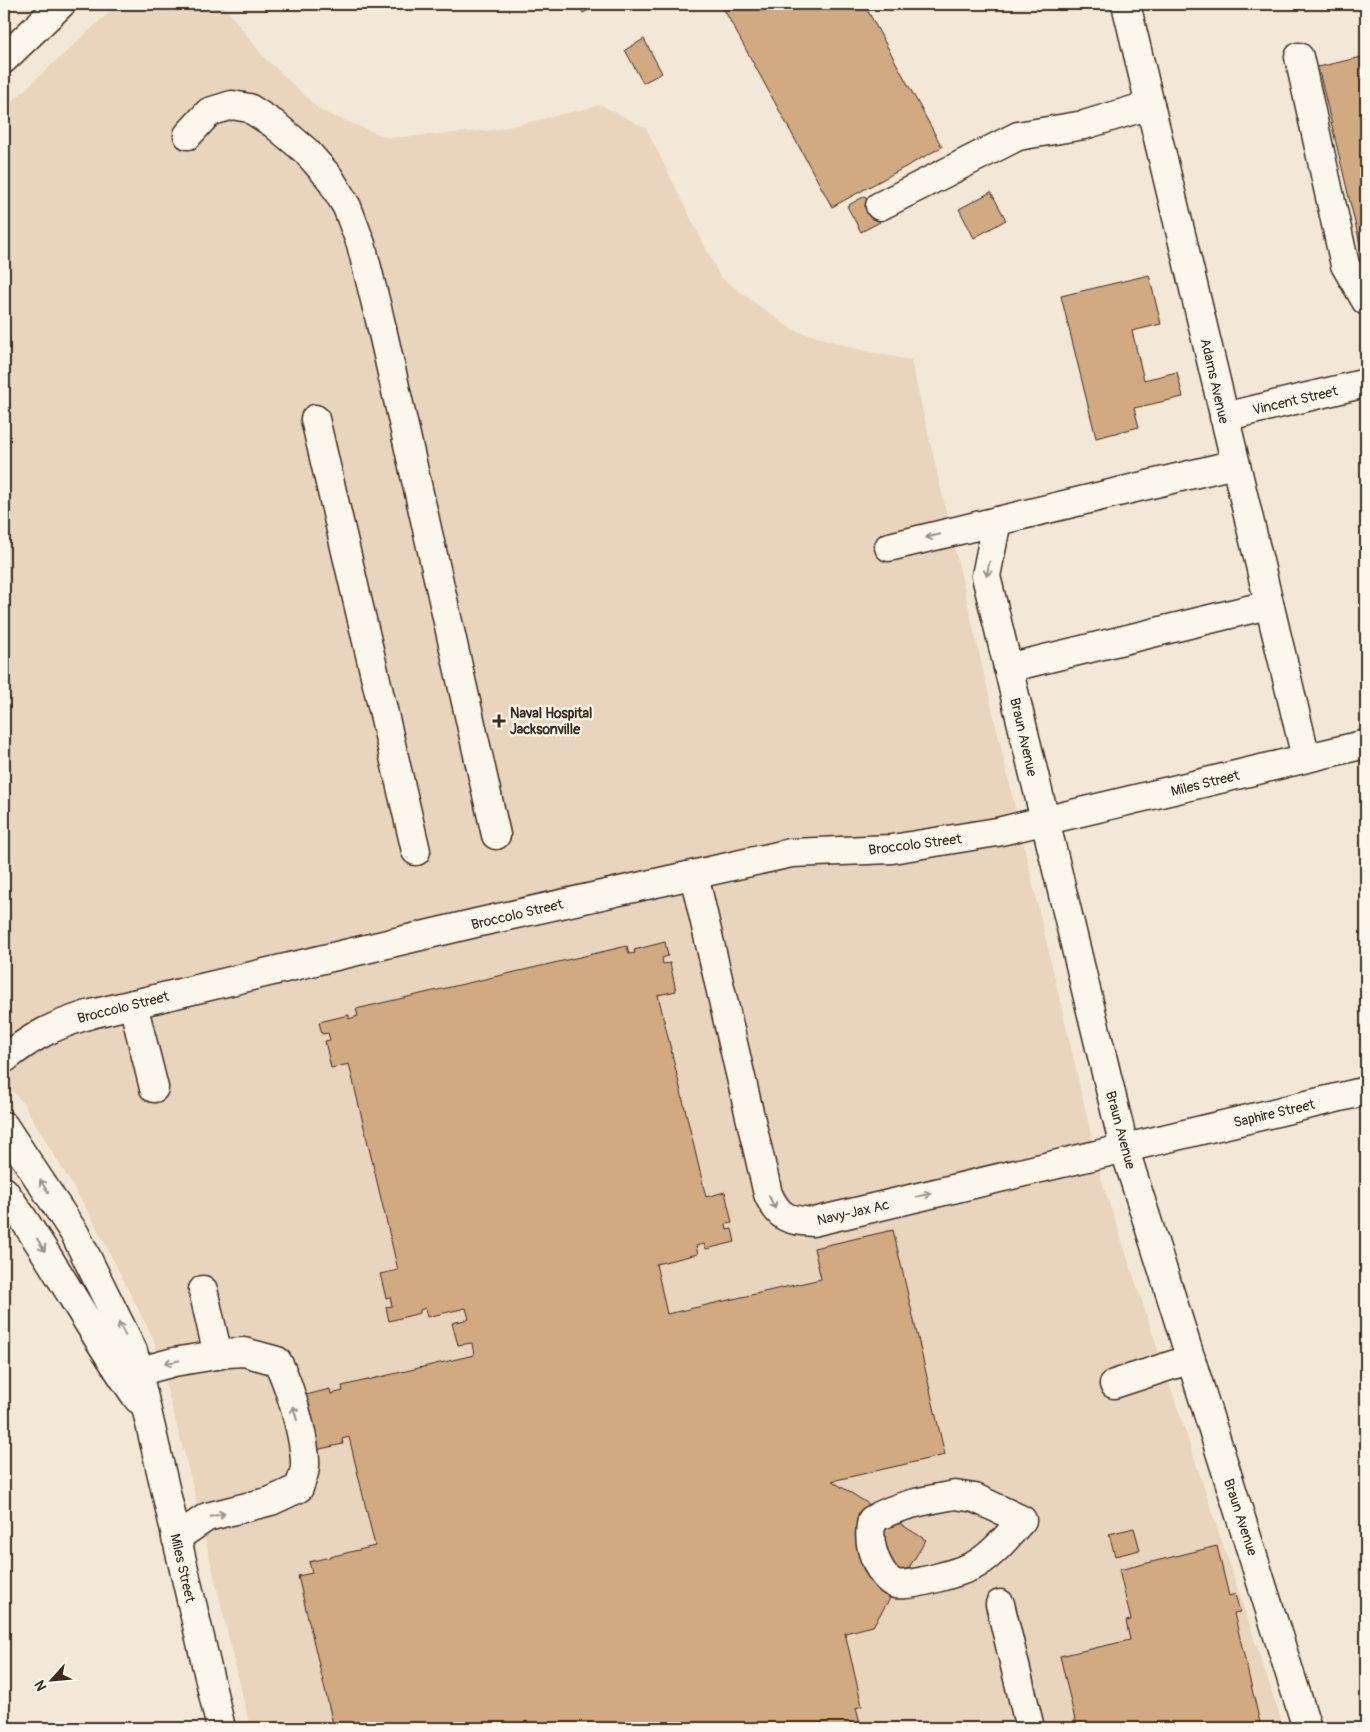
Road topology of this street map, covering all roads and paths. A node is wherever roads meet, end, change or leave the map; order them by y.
1 (61, 4) edge
2 (1126, 4) edge
3 (1299, 57) dead end
4 (4, 59) edge
5 (1150, 105) junction
6 (188, 135) dead end
7 (880, 206) dead end
8 (1364, 291) edge
9 (1366, 383) edge
10 (1224, 417) junction
11 (315, 419) dead end
12 (1234, 464) junction
13 (997, 521) junction
14 (888, 547) dead end
15 (1268, 605) junction
16 (1008, 668) junction
17 (1366, 744) edge
18 (1306, 758) junction
19 (1044, 821) junction
20 (496, 835) dead end
21 (416, 851) dead end
22 (694, 875) junction
23 (133, 1004) junction
24 (4, 1059) edge
25 (154, 1088) dead end
26 (1366, 1091) edge
27 (4, 1126) edge
28 (1181, 1134) joint
29 (1124, 1147) junction
30 (4, 1191) edge
31 (204, 1290) dead end
32 (218, 1355) junction
33 (1191, 1359) junction
34 (137, 1372) junction
35 (1114, 1384) dead end
36 (145, 1409) junction
37 (1022, 1520) joint
38 (176, 1538) junction
39 (1000, 1604) dead end
40 (221, 1728) edge
41 (1030, 1728) edge
42 (1307, 1728) edge

1 - 4 street
2 - 5 street, Adams Avenue
3 - 8 street
5 - 7 street
5 - 10 street, Adams Avenue
6 - 20 street
9 - 10 street, Vincent Street
10 - 12 street, Adams Avenue
11 - 21 street
12 - 13 street
12 - 15 street, Adams Avenue
13 -> 14 street
13 -> 16 street, Braun Avenue
15 - 16 street
15 - 18 street, Adams Avenue
16 - 19 street, Braun Avenue
17 - 18 street, Miles Street
18 - 19 street, Miles Street
19 - 22 street, Broccolo Street
19 - 29 street, Braun Avenue
22 - 23 street, Broccolo Street
22 -> 29 street, Navy-Jax Ac
23 - 24 street, Broccolo Street
23 - 25 street
26 - 28 street, Saphire Street
34 -> 27 street, Miles Street
28 - 29 street, Navy-Jax Ac
29 - 33 street, Braun Avenue
30 -> 36 street, Miles Street
31 - 32 street
32 -> 34 street
38 -> 32 street
33 - 35 street
33 - 42 street, Braun Avenue
34 - 36 street, Miles Street
36 - 38 street, Miles Street
37 - 37 street
38 - 40 street, Miles Street
39 - 41 street

